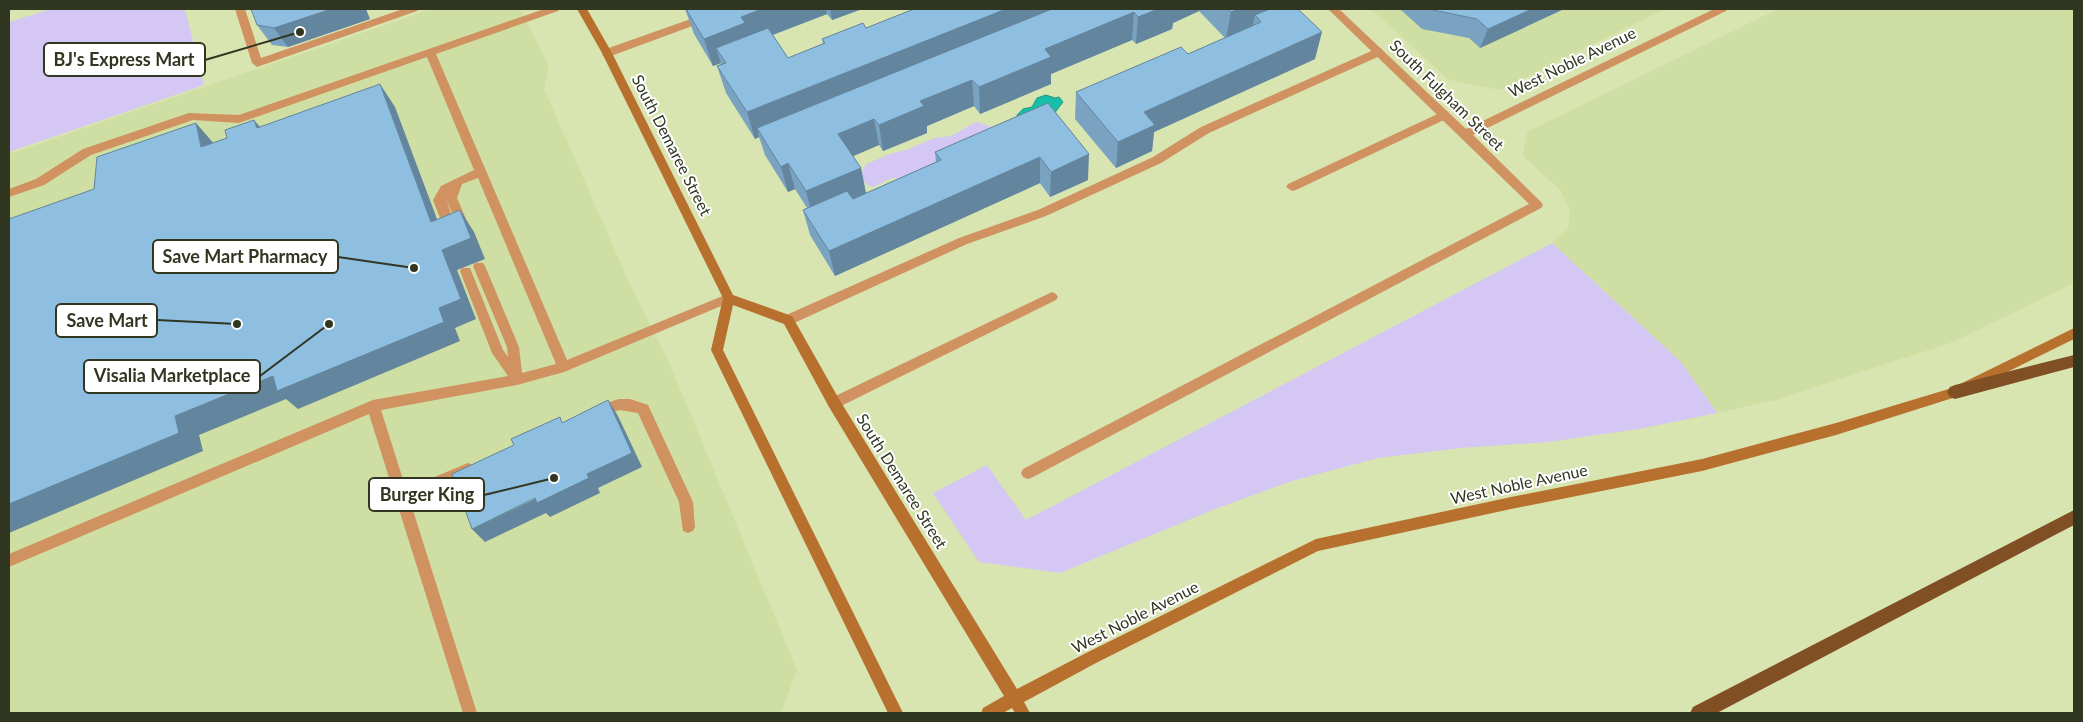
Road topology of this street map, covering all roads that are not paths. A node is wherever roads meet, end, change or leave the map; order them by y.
1 (240, 9) edge
2 (413, 9) edge
3 (554, 9) edge
4 (582, 9) edge
5 (729, 9) edge
6 (1333, 9) edge
7 (1722, 9) edge
8 (1378, 52) junction
9 (430, 53) junction
10 (607, 53) junction
11 (1444, 115) junction
12 (1464, 134) junction
13 (480, 172) junction
14 (458, 181) junction
15 (1292, 187) dead end
16 (9, 194) edge
17 (466, 233) edge
18 (454, 238) edge
19 (479, 266) dead end
20 (466, 271) dead end
21 (1052, 297) dead end
22 (729, 298) junction
23 (788, 320) junction
24 (2074, 333) edge
25 (2074, 361) edge
26 (564, 367) junction
27 (517, 380) junction
28 (1955, 392) junction
29 (834, 403) junction
30 (373, 406) junction
31 (584, 417) edge
32 (484, 461) edge
33 (1028, 473) dead end
34 (403, 497) junction
35 (2074, 517) edge
36 (688, 527) dead end
37 (9, 561) edge
38 (1014, 699) junction
39 (470, 713) edge
40 (896, 713) edge
41 (988, 713) edge
42 (1023, 713) edge
43 (1700, 713) edge

1 - 2 street
3 - 9 street
4 - 10 main road, South Demaree Street
5 - 10 street
6 - 8 street, South Fulgham Street
7 - 12 street, West Noble Avenue
8 - 11 street, South Fulgham Street
8 - 23 street
9 - 13 street
9 - 16 street
10 - 22 main road, South Demaree Street
11 - 12 street, South Fulgham Street
11 - 15 street
12 - 33 street, South Fulgham Street
13 - 14 street
13 - 26 street
14 - 17 street
14 - 18 street
19 - 27 street
20 - 27 street
21 - 29 street
22 - 23 main road
22 - 26 street
22 - 40 main road
23 - 29 main road, South Demaree Street
24 - 28 main road, West Noble Avenue
25 - 28 highway
26 - 27 street
27 - 30 street
28 - 38 main road, West Noble Avenue
29 - 38 main road, South Demaree Street
30 - 34 street
30 - 37 street
31 - 36 street
32 - 34 street
34 - 39 street
35 - 43 highway
38 - 41 main road, West Noble Avenue
38 - 42 main road, South Demaree Street

